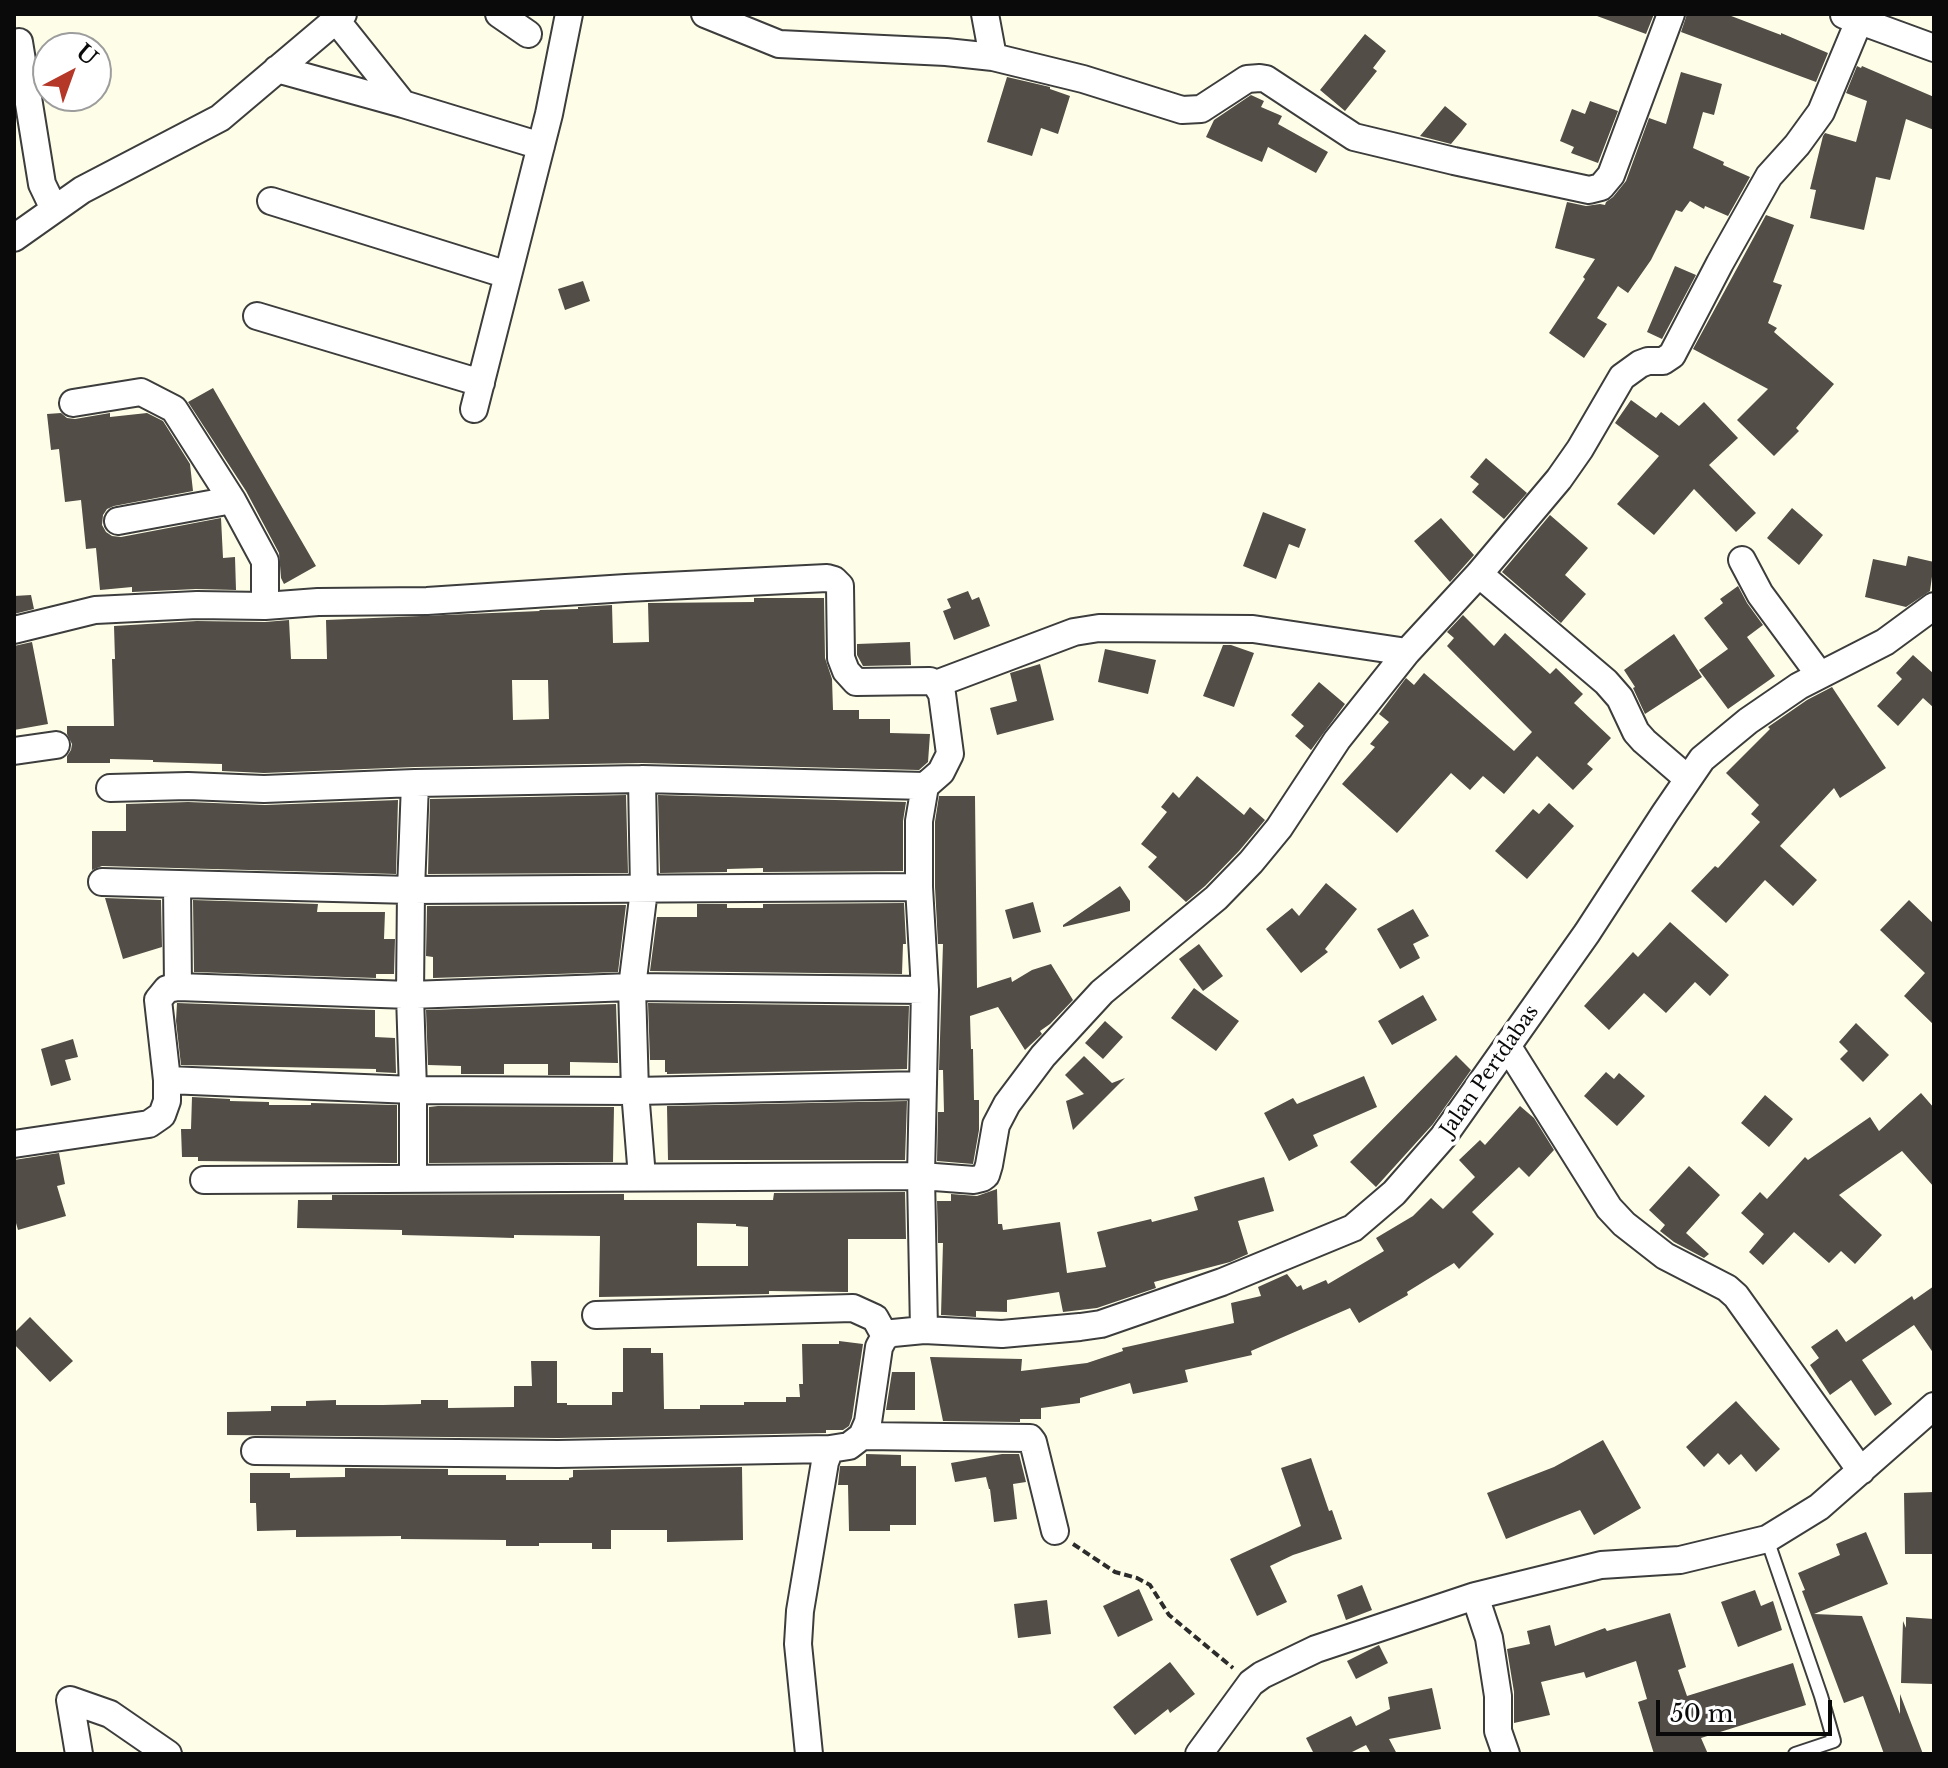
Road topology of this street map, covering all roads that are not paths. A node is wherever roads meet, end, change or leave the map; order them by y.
1 (499, 14) edge
2 (569, 14) edge
3 (705, 14) edge
4 (985, 14) edge
5 (1671, 14) edge
6 (339, 17) edge
7 (1850, 17) edge
8 (528, 34) dead end
9 (19, 42) dead end
10 (1934, 48) edge
11 (993, 57) junction
12 (277, 69) junction
13 (403, 104) junction
14 (541, 146) junction
15 (271, 201) dead end
16 (54, 209) junction
17 (14, 238) edge
18 (508, 275) junction
19 (257, 316) dead end
20 (481, 383) junction
21 (73, 403) dead end
22 (474, 409) dead end
23 (232, 500) junction
24 (118, 521) dead end
25 (1742, 560) dead end
26 (1479, 574) junction
27 (265, 606) junction
28 (1934, 606) edge
29 (14, 630) edge
30 (1407, 652) junction
31 (1819, 674) junction
32 (936, 684) junction
33 (56, 745) dead end
34 (14, 751) edge
35 (642, 779) junction
36 (1688, 779) junction
37 (415, 783) junction
38 (925, 786) junction
39 (110, 788) dead end
40 (102, 882) dead end
41 (177, 885) junction
42 (919, 887) junction
43 (411, 890) junction
44 (644, 890) junction
45 (178, 987) junction
46 (632, 987) junction
47 (925, 990) junction
48 (410, 995) junction
49 (1508, 1047) junction
50 (167, 1080) junction
51 (923, 1085) junction
52 (413, 1090) junction
53 (635, 1091) junction
54 (14, 1144) edge
55 (921, 1176) junction
56 (642, 1177) junction
57 (413, 1179) junction
58 (204, 1180) dead end
59 (596, 1315) dead end
60 (924, 1330) junction
61 (885, 1336) junction
62 (1934, 1406) edge
63 (862, 1436) junction
64 (830, 1449) junction
65 (255, 1451) dead end
66 (1861, 1471) junction
67 (1055, 1531) road end
68 (1767, 1539) junction
69 (1475, 1596) junction
70 (79, 1754) edge
71 (168, 1754) edge
72 (809, 1754) edge
73 (1199, 1754) edge
74 (1506, 1754) edge
75 (1795, 1754) edge

1 - 8 street
2 - 14 street
3 - 11 street
4 - 11 street
5 - 11 street
6 - 12 street
6 - 13 street
7 - 10 street
7 - 26 street
9 - 16 street
12 - 13 street
12 - 16 street
13 - 14 street
14 - 18 street
15 - 18 street
16 - 17 street
18 - 20 street
19 - 20 street
20 - 22 street
21 - 23 street
23 - 24 street
23 - 27 street
25 - 31 street
26 - 30 street
26 - 36 street
27 - 29 street
27 - 32 street
28 - 31 street, Jalan Pertdabas
30 - 32 street
30 - 55 street
31 - 36 street, Jalan Pertdabas
32 - 38 street
33 - 34 street
35 - 37 street
35 - 38 street
35 - 44 street
36 - 49 street, Jalan Pertdabas
37 - 39 street
37 - 43 street
38 - 42 street
40 - 41 street
41 - 43 street
41 - 45 street
42 - 44 street
42 - 47 street
43 - 44 street
43 - 48 street
44 - 46 street
45 - 48 street
45 - 50 street
46 - 47 street
46 - 48 street
46 - 53 street
47 - 51 street
48 - 52 street
49 - 60 street, Jalan Pertdabas
49 - 66 street
50 - 52 street
50 - 54 street
51 - 53 street
51 - 55 street
52 - 53 street
52 - 57 street
53 - 56 street
55 - 56 street
55 - 60 street
56 - 57 street
57 - 58 street
59 - 61 street
60 - 61 street, Jalan Pertdabas
61 - 63 street
62 - 66 street
63 - 64 street
63 - 67 street
64 - 65 street
64 - 72 street
66 - 68 street
68 - 69 street
68 - 75 lane
69 - 73 street
69 - 74 street
70 - 71 street

